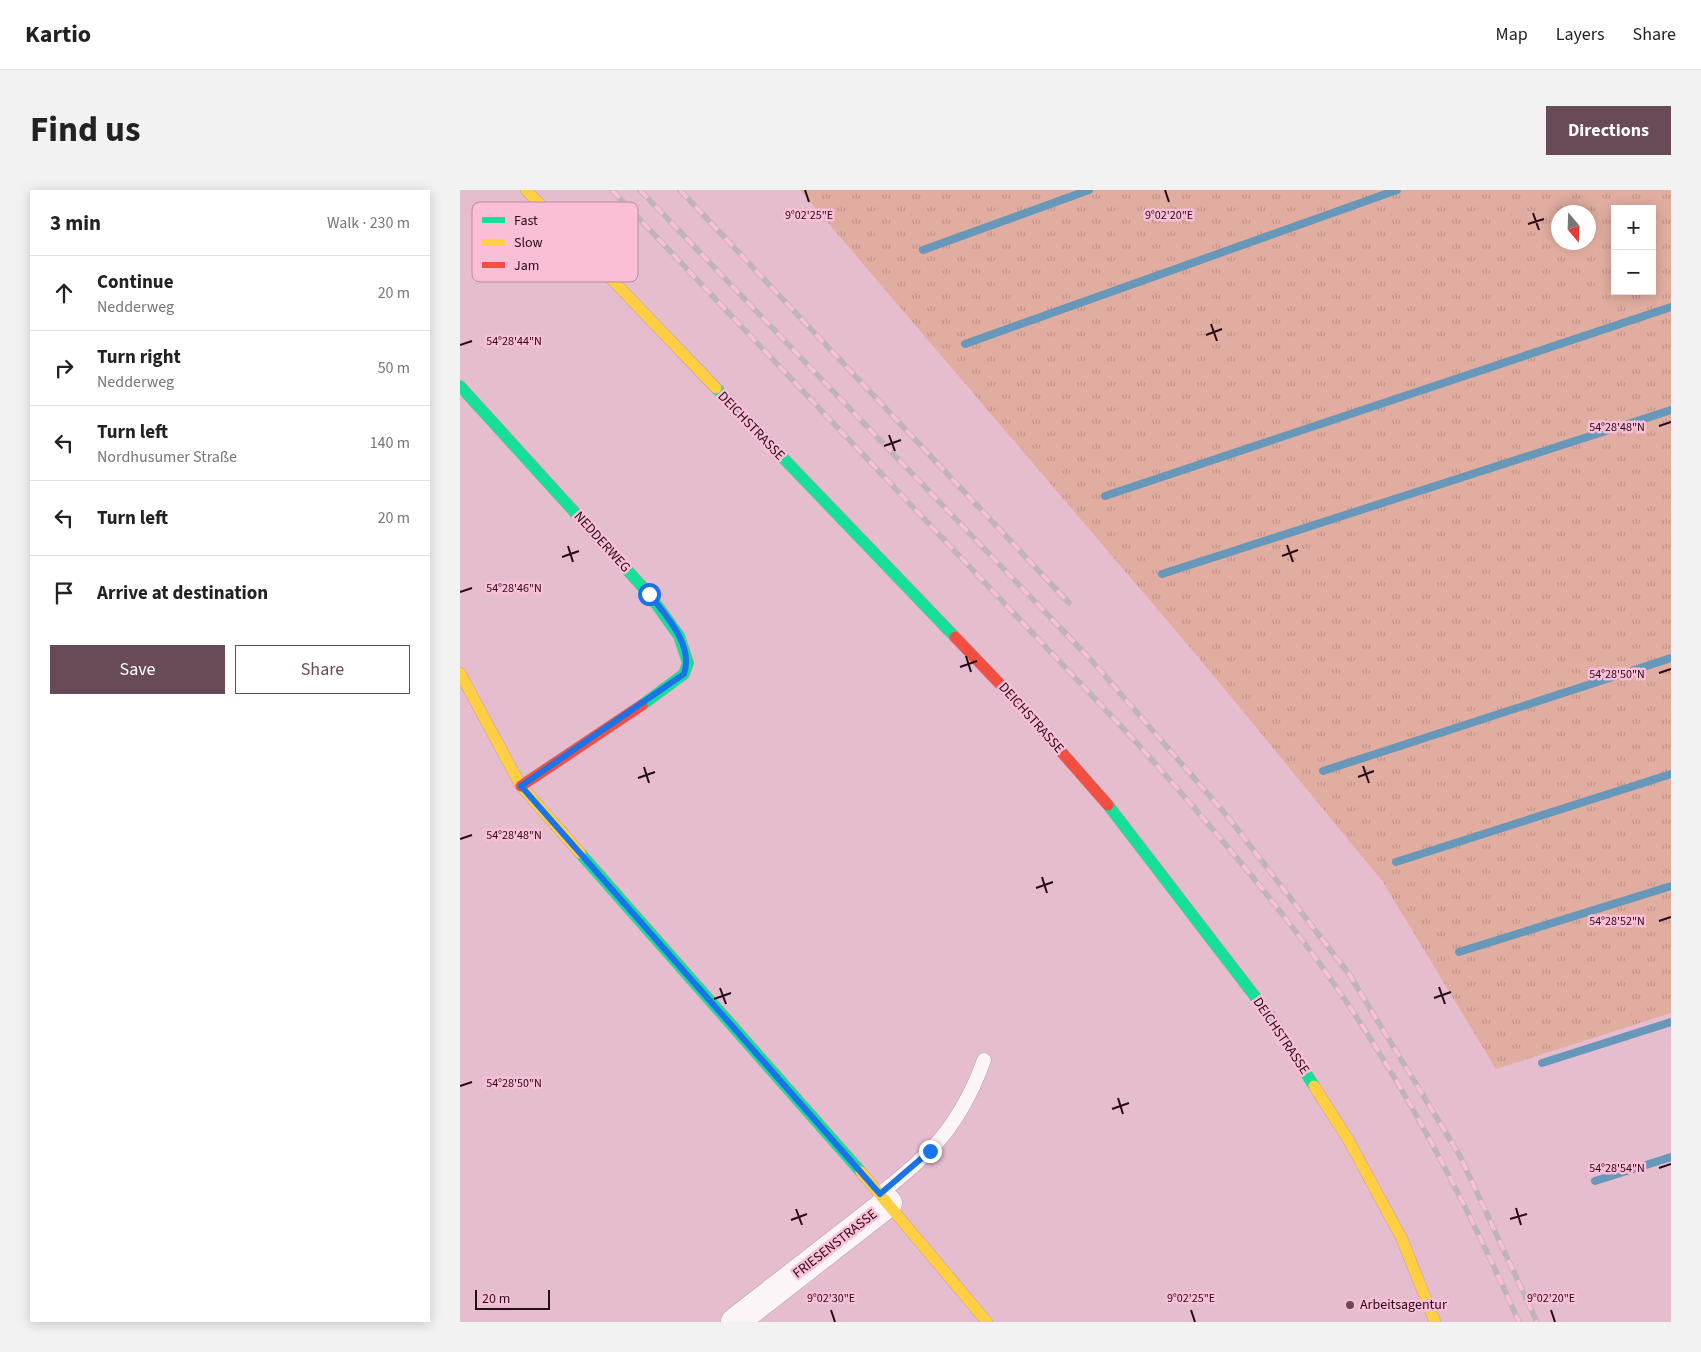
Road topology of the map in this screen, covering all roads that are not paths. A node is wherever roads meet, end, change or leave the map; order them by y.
1 (526, 190) edge
2 (538, 202) edge
3 (614, 282) edge
4 (460, 386) edge
5 (460, 673) edge
6 (521, 786) junction
7 (984, 1060) dead end
8 (884, 1199) junction
9 (735, 1322) edge
10 (987, 1322) edge
11 (1435, 1322) edge

1 - 2 main road, DEICHSTRASSE
3 - 11 main road, DEICHSTRASSE
4 - 6 main road, NEDDERWEG
5 - 6 main road
6 - 8 main road
7 - 8 lane
8 - 9 street, FRIESENSTRASSE
8 - 10 main road

